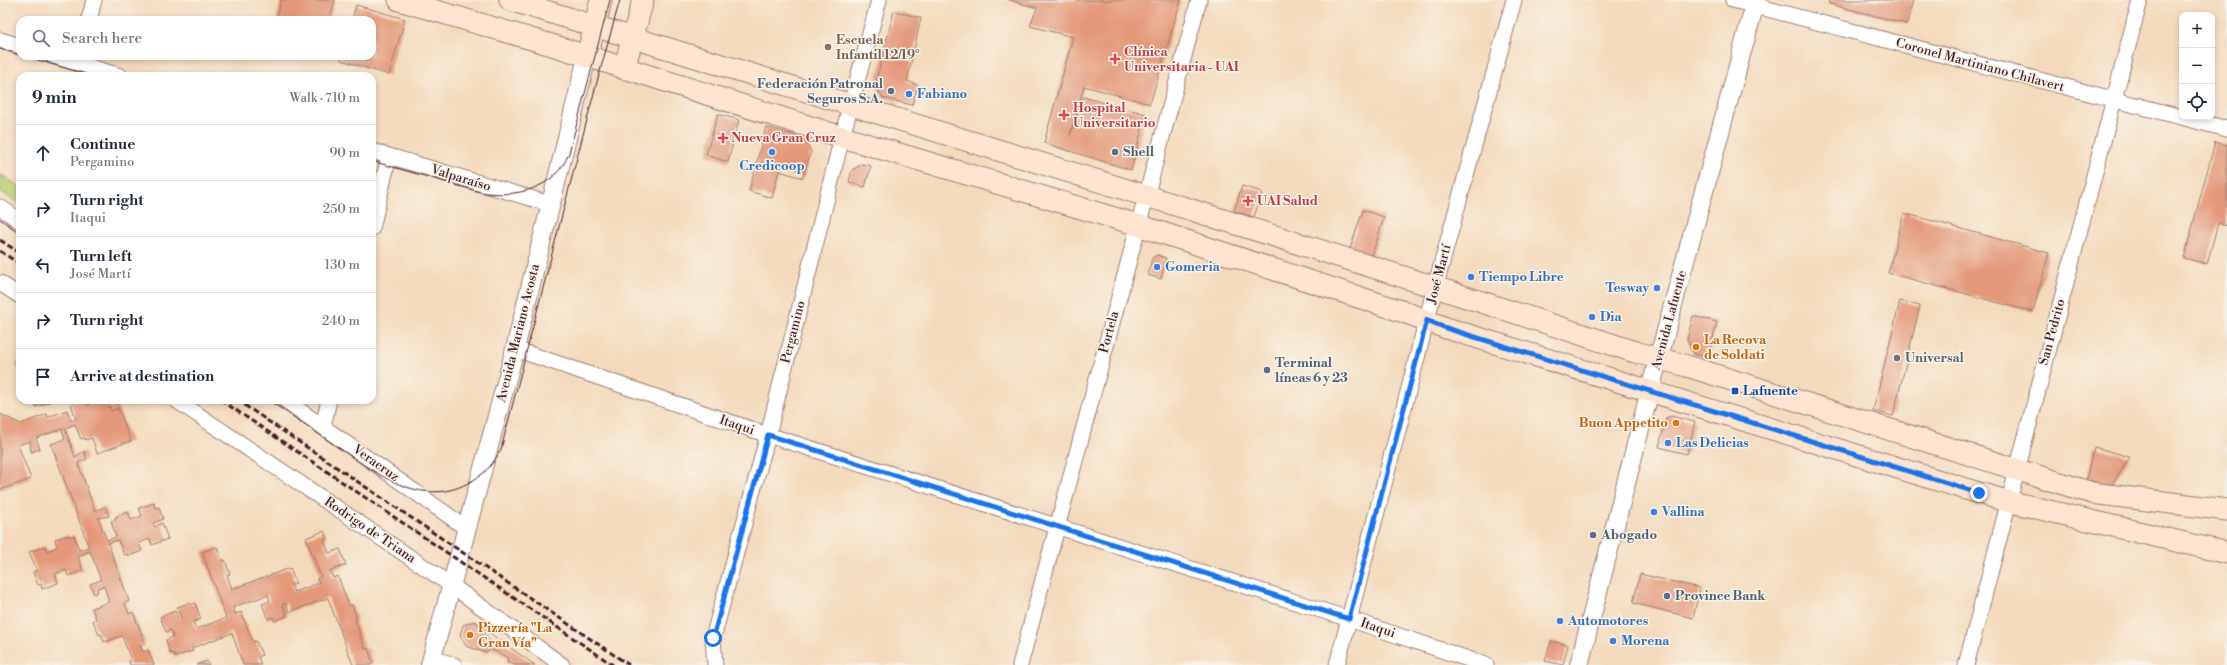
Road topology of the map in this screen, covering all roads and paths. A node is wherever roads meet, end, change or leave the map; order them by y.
1 (94, 0) edge
2 (399, 0) edge
3 (510, 0) edge
4 (601, 0) edge
5 (643, 0) edge
6 (879, 0) edge
7 (1199, 0) edge
8 (1514, 0) edge
9 (1732, 0) edge
10 (2140, 0) edge
11 (1755, 3) edge
12 (90, 16) edge
13 (594, 26) junction
14 (633, 36) junction
15 (0, 40) edge
16 (16, 45) edge
17 (587, 57) junction
18 (80, 60) edge
19 (624, 68) junction
20 (108, 72) edge
21 (2112, 100) junction
22 (851, 105) junction
23 (2227, 129) edge
24 (842, 137) junction
25 (376, 152) edge
26 (389, 156) junction
27 (1145, 196) junction
28 (550, 204) junction
29 (0, 207) edge
30 (376, 211) edge
31 (16, 218) edge
32 (1138, 225) junction
33 (0, 283) edge
34 (1435, 288) junction
35 (16, 293) edge
36 (1427, 320) junction
37 (515, 349) junction
38 (1659, 358) junction
39 (1650, 392) junction
40 (182, 404) edge
41 (290, 404) edge
42 (328, 404) edge
43 (322, 426) junction
44 (768, 435) junction
45 (2016, 469) junction
46 (2007, 501) junction
47 (2227, 510) edge
48 (1056, 527) junction
49 (466, 528) junction
50 (2227, 553) edge
51 (451, 585) junction
52 (1349, 619) junction
53 (431, 662) edge
54 (454, 665) edge
55 (562, 665) edge
56 (715, 665) edge
57 (1020, 665) edge
58 (1336, 665) edge
59 (1486, 665) edge
60 (1579, 665) edge
61 (1966, 665) edge

1 - 12 street
2 - 17 main road
3 - 13 main road
4 - 13 main road, Avenida Mariano Acosta
5 - 14 main road
6 - 22 street, Pergamino
7 - 27 street, Portela
8 - 34 street, José Martí
9 - 11 street, Coronel Martiniano Chilavert
10 - 21 street, San Pedrito
11 - 21 street, Coronel Martiniano Chilavert
11 - 38 street, Avenida Lafuente
13 - 14 main road
13 - 17 main road, Avenida Mariano Acosta
14 - 19 main road
14 - 22 main road
15 - 16 street
17 - 19 main road
17 - 28 street, Avenida Mariano Acosta
18 - 20 street
19 - 24 main road
21 - 23 street, Coronel Martiniano Chilavert
21 - 45 street, San Pedrito
22 - 24 street, Pergamino
22 - 27 main road
24 - 32 main road
24 - 44 street, Pergamino
25 - 26 street, Valparaíso
26 - 28 street, Valparaíso
26 - 30 street
27 - 32 street, Portela
27 - 34 main road
28 - 37 street, Avenida Mariano Acosta
29 - 31 street
32 - 36 main road
32 - 48 street, Portela
33 - 35 street
34 - 36 street, José Martí
34 - 38 main road
36 - 39 main road
36 - 52 street, José Martí
37 - 44 street, Itaqui
37 - 49 street, Avenida Mariano Acosta
38 - 39 street, Avenida Lafuente
38 - 45 main road
39 - 46 main road
39 - 60 street, Avenida Lafuente
40 - 51 street, Rodrigo de Triana
41 - 43 street, Veracruz
42 - 43 street
43 - 49 street, Veracruz
44 - 48 street, Itaqui
44 - 56 street, Pergamino
45 - 46 street, San Pedrito
45 - 47 main road
46 - 50 main road
46 - 61 street, San Pedrito
48 - 52 street, Itaqui
48 - 57 street, Portela
49 - 51 street, Avenida Mariano Acosta
51 - 53 street, Avenida Mariano Acosta
51 - 55 street, Rodrigo de Triana
52 - 58 street, José Martí
52 - 59 street, Itaqui
53 - 54 street

